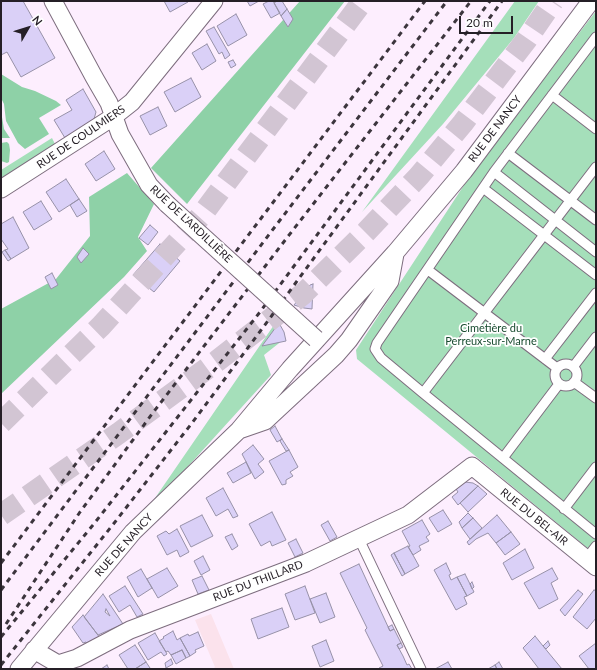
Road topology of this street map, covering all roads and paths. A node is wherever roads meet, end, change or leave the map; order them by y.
1 (54, 1) edge
2 (214, 1) edge
3 (591, 1) edge
4 (596, 37) edge
5 (552, 95) junction
6 (113, 117) junction
7 (596, 128) edge
8 (508, 153) junction
9 (596, 167) edge
10 (494, 172) junction
11 (483, 188) junction
12 (1, 189) edge
13 (570, 201) junction
14 (555, 220) junction
15 (596, 220) edge
16 (544, 235) junction
17 (596, 252) edge
18 (395, 253) junction
19 (428, 270) junction
20 (596, 275) edge
21 (596, 294) edge
22 (485, 312) junction
23 (596, 336) edge
24 (316, 339) junction
25 (545, 359) junction
26 (573, 367) junction
27 (557, 368) junction
28 (574, 382) junction
29 (559, 384) junction
30 (423, 393) junction
31 (596, 398) edge
32 (239, 430) junction
33 (503, 458) junction
34 (472, 466) joint
35 (596, 467) edge
36 (564, 509) junction
37 (596, 534) edge
38 (359, 539) junction
39 (596, 546) edge
40 (591, 563) edge
41 (34, 650) junction
42 (80, 664) edge
43 (19, 669) edge
44 (421, 669) edge

1 - 6 street, RUE DE L'ARDILLIÈRE
2 - 6 street, RUE DE COULMIERS
3 - 18 street, RUE DE NANCY
4 - 5 lane
5 - 7 lane
5 - 8 lane
6 - 12 street, RUE DE COULMIERS
6 - 24 street, RUE DE L'ARDILLIÈRE, bridge
8 - 10 lane
8 - 13 lane
9 - 13 lane
10 - 11 lane
10 - 14 lane
11 - 16 lane
11 - 19 lane
13 - 14 lane
13 - 15 lane
14 - 16 lane
14 - 17 lane
16 - 20 lane
16 - 22 lane
18 - 24 street, RUE DE NANCY
18 - 32 street, RUE DE NANCY
19 - 22 lane
19 - 30 lane
21 - 25 lane
22 - 25 lane
22 - 30 lane
23 - 26 lane
24 - 32 street, RUE DE NANCY
25 - 27 lane
26 - 27 lane
26 - 28 lane
27 - 29 lane
28 - 29 lane
28 - 31 lane
29 - 33 lane
30 - 33 lane
32 - 41 street, RUE DE NANCY
33 - 36 lane
34 - 38 street, RUE DU THILLARD
34 - 40 street, RUE DU BEL-AIR
35 - 36 lane
36 - 37 lane
38 - 42 street, RUE DU THILLARD
38 - 44 lane
39 - 40 lane
41 - 42 street, RUE DU THILLARD
41 - 43 street, RUE DE NANCY

